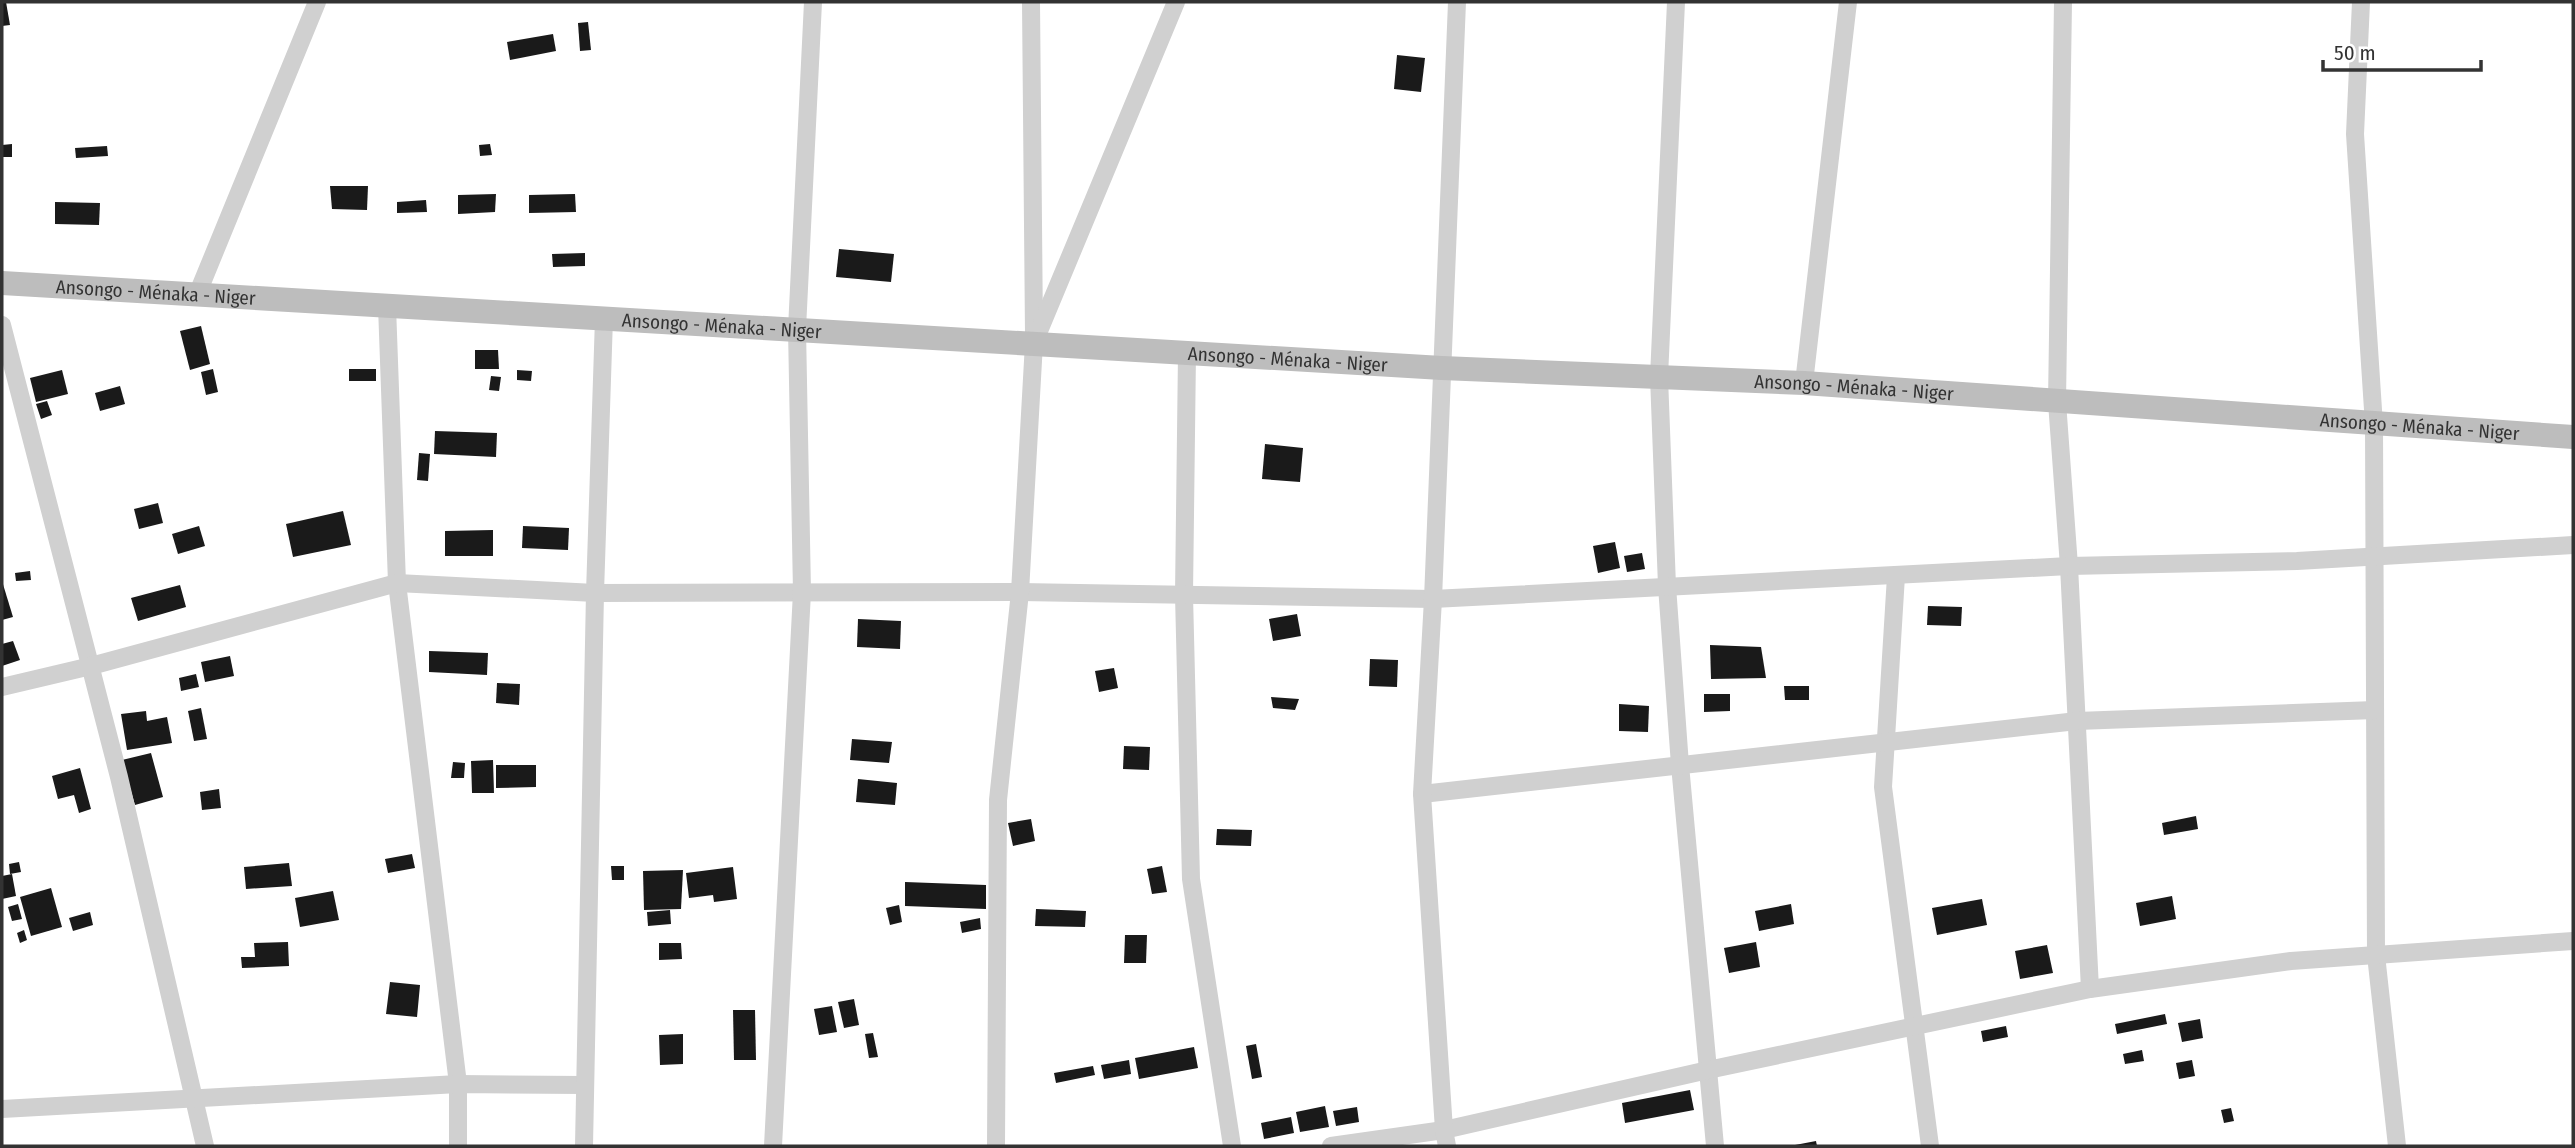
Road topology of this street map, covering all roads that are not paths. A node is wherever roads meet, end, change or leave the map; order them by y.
1 (317, 2) edge
2 (813, 2) edge
3 (1031, 2) edge
4 (1176, 2) edge
5 (1457, 2) edge
6 (1676, 2) edge
7 (1848, 2) edge
8 (2063, 2) edge
9 (2361, 2) edge
10 (2, 283) edge
11 (197, 295) junction
12 (387, 306) junction
13 (604, 318) junction
14 (2, 325) edge
15 (797, 330) junction
16 (1034, 343) junction
17 (1187, 353) junction
18 (1442, 368) junction
19 (1659, 377) junction
20 (1804, 383) junction
21 (2057, 402) junction
22 (2374, 425) junction
23 (2573, 437) edge
24 (2573, 545) edge
25 (2375, 556) junction
26 (2069, 566) junction
27 (1896, 576) junction
28 (397, 583) junction
29 (1667, 586) junction
30 (1020, 592) junction
31 (595, 593) junction
32 (802, 593) junction
33 (1184, 595) junction
34 (1433, 599) junction
35 (91, 666) junction
36 (2, 687) edge
37 (2375, 710) junction
38 (2077, 721) junction
39 (1886, 742) junction
40 (1681, 765) junction
41 (1422, 794) junction
42 (2573, 940) edge
43 (2376, 955) junction
44 (2090, 989) junction
45 (1913, 1028) junction
46 (1708, 1070) junction
47 (458, 1084) junction
48 (584, 1085) junction
49 (193, 1100) junction
50 (2, 1108) edge
51 (1445, 1138) edge
52 (205, 1146) edge
53 (458, 1146) edge
54 (584, 1146) edge
55 (773, 1146) edge
56 (996, 1146) edge
57 (1232, 1146) edge
58 (1331, 1146) edge
59 (1715, 1146) edge
60 (1930, 1146) edge
61 (2398, 1146) edge

1 - 11 street
2 - 15 street
3 - 16 street
4 - 16 street
5 - 18 street
6 - 19 street
7 - 20 street
8 - 21 street
9 - 22 street
10 - 11 main road, Ansongo - Ménaka - Niger
11 - 12 main road, Ansongo - Ménaka - Niger
12 - 13 main road, Ansongo - Ménaka - Niger
12 - 28 street
13 - 15 main road, Ansongo - Ménaka - Niger
13 - 31 street
14 - 35 street
15 - 16 main road, Ansongo - Ménaka - Niger
15 - 32 street
16 - 17 main road, Ansongo - Ménaka - Niger
16 - 30 street
17 - 18 main road, Ansongo - Ménaka - Niger
17 - 33 street
18 - 19 main road, Ansongo - Ménaka - Niger
18 - 34 street
19 - 20 main road, Ansongo - Ménaka - Niger
19 - 29 street
20 - 21 main road, Ansongo - Ménaka - Niger
21 - 22 main road, Ansongo - Ménaka - Niger
21 - 26 street
22 - 23 main road, Ansongo - Ménaka - Niger
22 - 25 street
24 - 25 street
25 - 26 street
25 - 37 street
26 - 27 street
26 - 38 street
27 - 29 street
27 - 39 street
28 - 31 street
28 - 35 street
28 - 47 street
29 - 34 street
29 - 40 street
30 - 32 street
30 - 33 street
30 - 56 street
31 - 32 street
31 - 48 street
32 - 55 street
33 - 34 street
33 - 57 street
34 - 41 street
35 - 36 street
35 - 49 street
37 - 38 street
37 - 43 street
38 - 39 street
38 - 44 street
39 - 40 street
39 - 45 street
40 - 41 street
40 - 46 street
41 - 51 street
42 - 43 street
43 - 44 street
43 - 61 street
44 - 45 street
45 - 46 street
45 - 60 street
46 - 51 street
46 - 59 street
47 - 48 street
47 - 49 street
47 - 53 street
48 - 54 street
49 - 50 street
49 - 52 street
51 - 58 street

